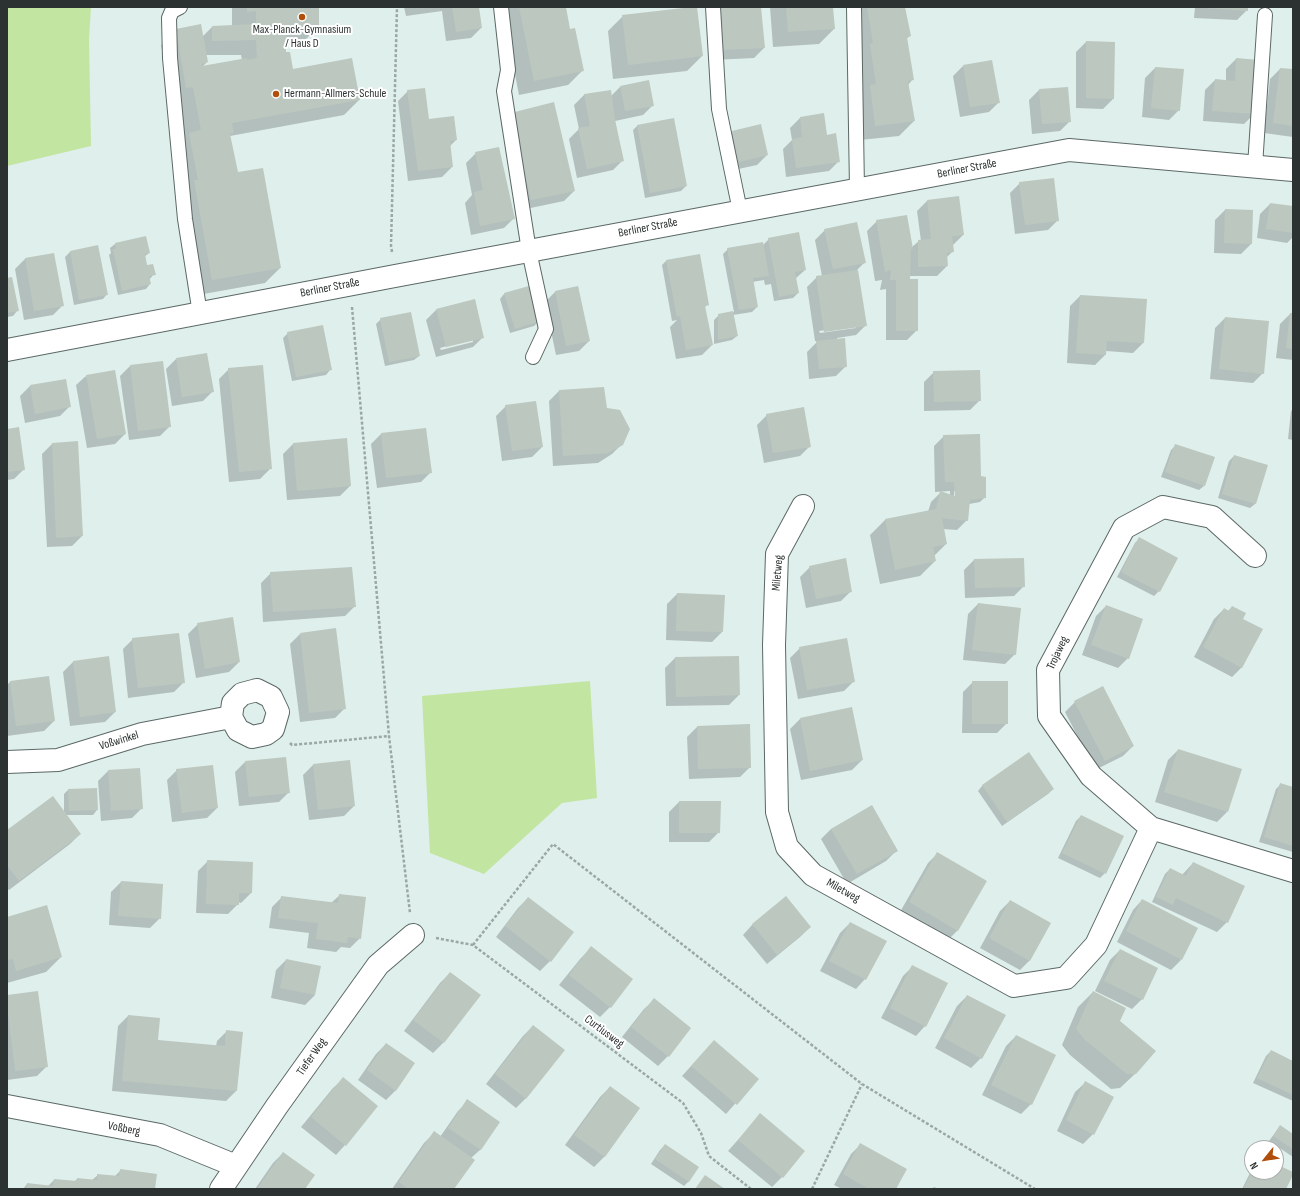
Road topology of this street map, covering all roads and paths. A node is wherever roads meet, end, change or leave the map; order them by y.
1 (180, 7) edge
2 (397, 7) edge
3 (501, 7) edge
4 (713, 7) edge
5 (854, 7) edge
6 (1265, 15) dead end
7 (1255, 166) junction
8 (1293, 170) edge
9 (857, 189) junction
10 (740, 211) junction
11 (529, 251) junction
12 (395, 276) junction
13 (350, 284) junction
14 (200, 314) junction
15 (7, 350) edge
16 (533, 357) dead end
17 (803, 506) dead end
18 (1255, 556) dead end
19 (231, 717) junction
20 (273, 729) junction
21 (389, 736) junction
22 (7, 762) edge
23 (1151, 828) junction
24 (1293, 871) edge
25 (413, 935) junction
26 (473, 944) junction
27 (862, 1084) junction
28 (7, 1106) edge
29 (236, 1166) junction
30 (221, 1189) edge
31 (751, 1189) edge
32 (812, 1189) edge
33 (1035, 1189) edge

1 - 14 lane
2 - 12 path
3 - 11 lane
4 - 10 lane
5 - 9 lane
6 - 7 lane
7 - 8 street, Berliner Straße
7 - 9 street, Berliner Straße
9 - 10 street, Berliner Straße
10 - 11 street, Berliner Straße
11 - 12 street, Berliner Straße
11 - 16 lane
12 - 13 street, Berliner Straße
13 - 14 street, Berliner Straße
13 - 21 path
14 - 15 street, Berliner Straße
17 - 23 street, Miletweg
18 - 23 street, Trojaweg
19 - 20 street
19 - 20 street
19 - 22 street, Voßwinkel
20 - 21 path
21 - 25 path
23 - 24 street, Trojaweg
25 - 26 path, Curtiusweg
25 - 29 street, Tiefer Weg
26 - 27 path
26 - 31 path, Curtiusweg
27 - 32 path
27 - 33 path
28 - 29 street, Voßberg
29 - 30 street, Tiefer Weg

